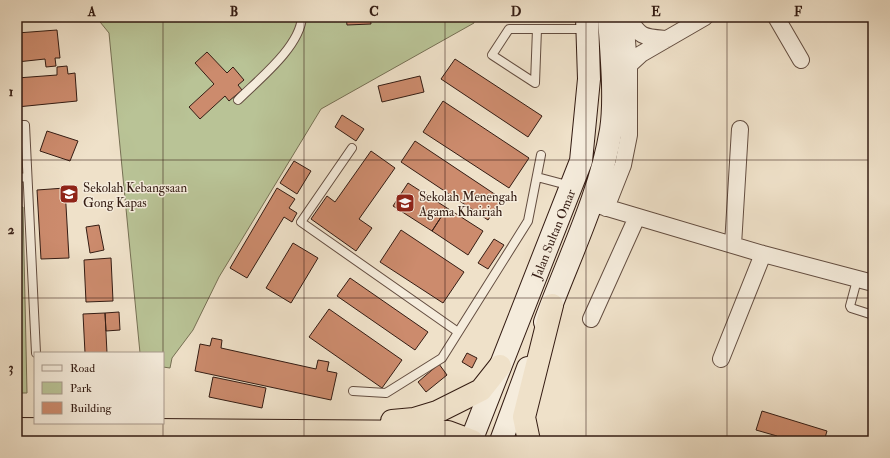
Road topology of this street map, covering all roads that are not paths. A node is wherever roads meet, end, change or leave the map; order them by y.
1 (302, 17) edge
2 (609, 17) edge
3 (625, 17) edge
4 (628, 17) edge
5 (705, 17) edge
6 (776, 17) edge
7 (587, 23) edge
8 (537, 29) junction
9 (667, 39) junction
10 (801, 60) dead end
11 (629, 65) junction
12 (238, 100) dead end
13 (17, 126) edge
14 (740, 129) dead end
15 (352, 148) dead end
16 (541, 155) dead end
17 (537, 176) junction
18 (27, 177) junction
19 (17, 178) edge
20 (572, 186) junction
21 (598, 206) junction
22 (637, 217) junction
23 (733, 245) junction
24 (763, 254) junction
25 (857, 280) junction
26 (873, 283) edge
27 (552, 305) junction
28 (873, 315) edge
29 (591, 319) dead end
30 (458, 332) junction
31 (36, 352) edge
32 (721, 358) dead end
33 (500, 366) junction
34 (353, 391) dead end
35 (17, 429) edge
36 (40, 429) edge
37 (293, 432) junction
38 (471, 441) edge
39 (501, 441) edge
40 (529, 441) edge

1 - 12 lane
2 - 21 main road, Jalan Sultan Omar
3 - 11 street
4 - 9 street
5 - 9 street
6 - 10 street
7 - 8 lane
7 - 20 main road, Jalan Sultan Omar
8 - 8 lane
9 - 11 street
11 - 21 street
13 - 18 lane
14 - 23 street
15 - 30 lane
16 - 17 lane
17 - 20 lane
17 - 30 lane
18 - 19 lane
18 - 31 lane
20 - 33 main road, Jalan Sultan Omar
21 - 22 street
21 - 27 main road, Jalan Sultan Omar
22 - 23 street
22 - 29 street
23 - 24 street
24 - 25 street
24 - 32 street
25 - 26 street
25 - 28 lane
27 - 39 main road, Jalan Sultan Omar
27 - 40 highway
30 - 34 lane
33 - 37 highway
33 - 38 main road, Jalan Sultan Omar
35 - 36 highway
36 - 37 highway
37 - 38 highway

